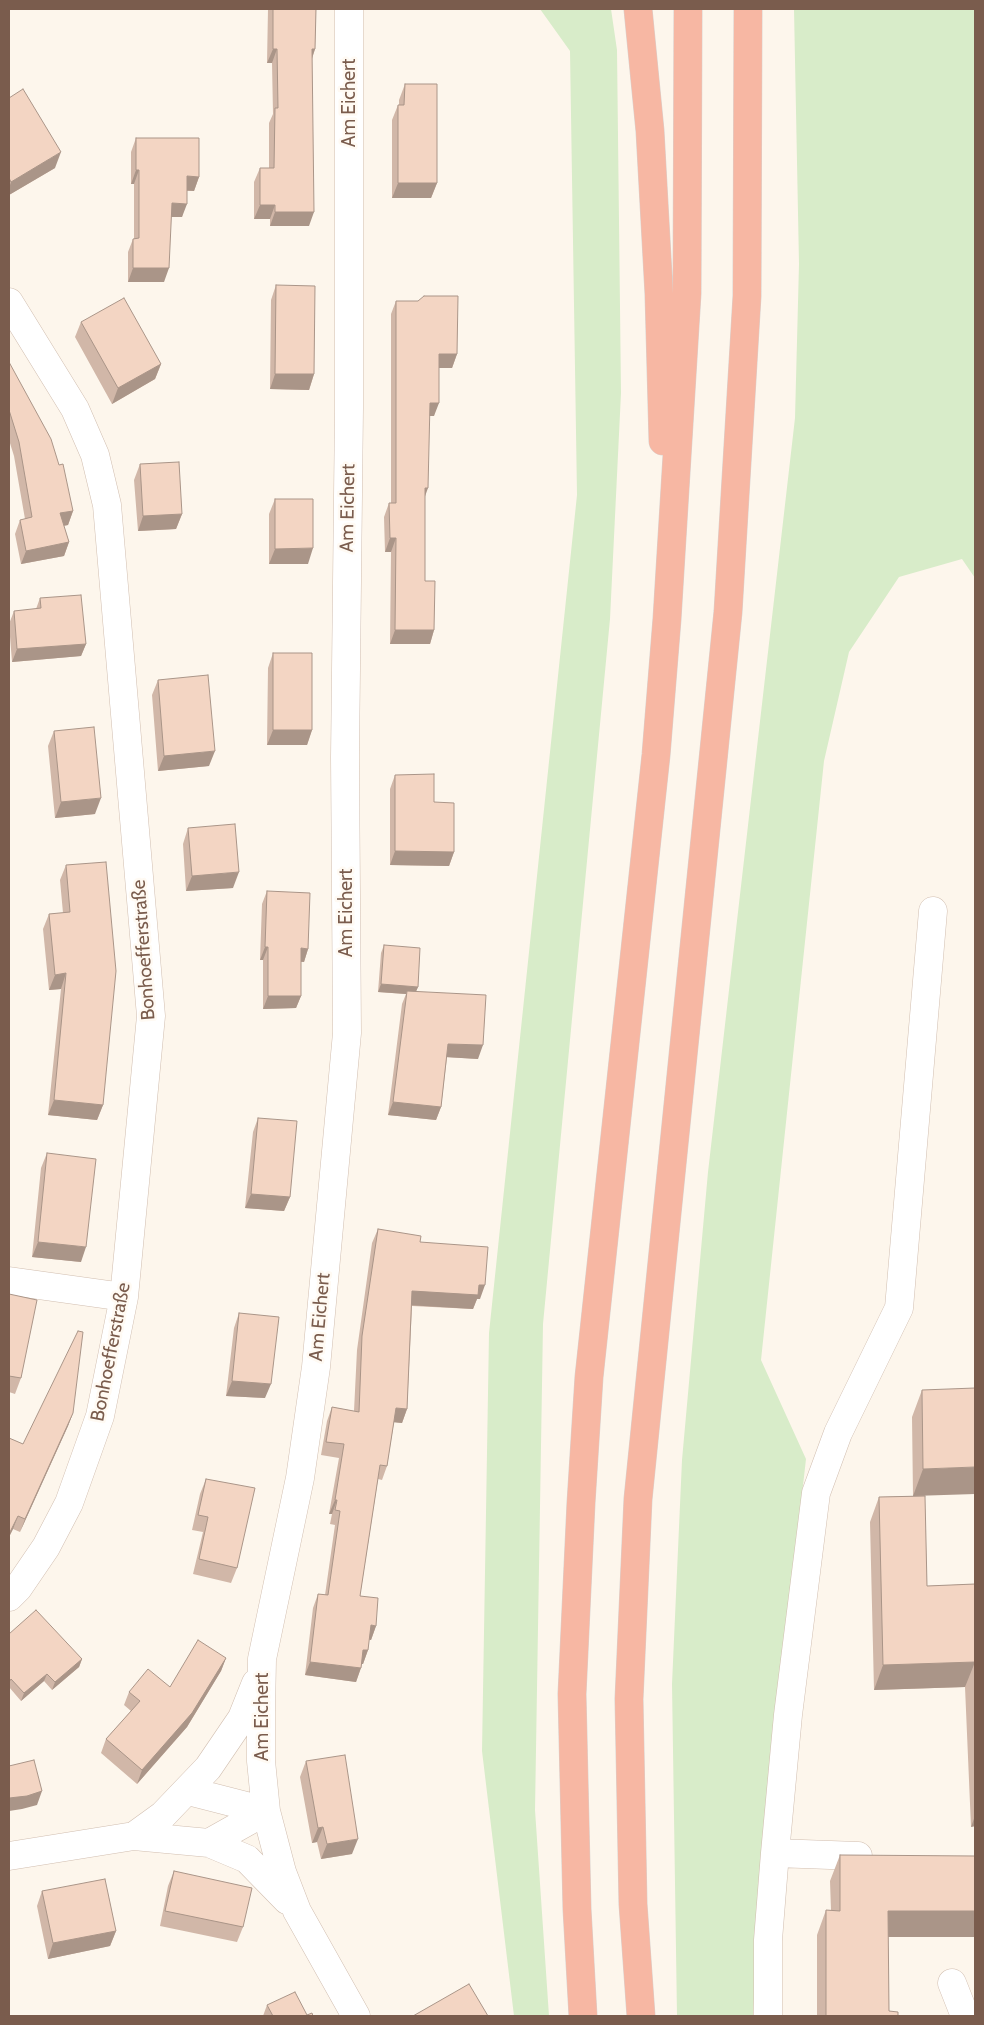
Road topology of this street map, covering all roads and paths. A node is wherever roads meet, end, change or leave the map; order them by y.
1 (349, 9) edge
2 (638, 9) edge
3 (688, 9) edge
4 (748, 9) edge
5 (9, 302) edge
6 (667, 619) junction
7 (933, 911) dead end
8 (9, 1281) edge
9 (124, 1297) junction
10 (9, 1597) edge
11 (262, 1659) junction
12 (188, 1791) junction
13 (266, 1811) junction
14 (134, 1836) junction
15 (209, 1844) junction
16 (775, 1853) junction
17 (9, 1856) edge
18 (858, 1856) edge
19 (297, 1910) junction
20 (952, 1982) dead end
21 (356, 2016) edge
22 (583, 2016) edge
23 (641, 2016) edge
24 (768, 2016) edge
25 (965, 2016) edge

1 - 11 street, Am Eichert
2 - 6 highway
3 - 6 highway
4 - 23 highway
5 - 9 street, Bonhoefferstraße
6 - 22 highway
7 - 16 street
8 - 9 street
9 - 10 street, Bonhoefferstraße
11 - 12 street
11 - 13 street, Am Eichert
12 - 13 street
12 - 14 street
13 - 15 street
13 - 19 street, Am Eichert
14 - 15 street
14 - 17 street
15 - 19 street
16 - 18 street
16 - 24 street
19 - 21 street
20 - 25 street

